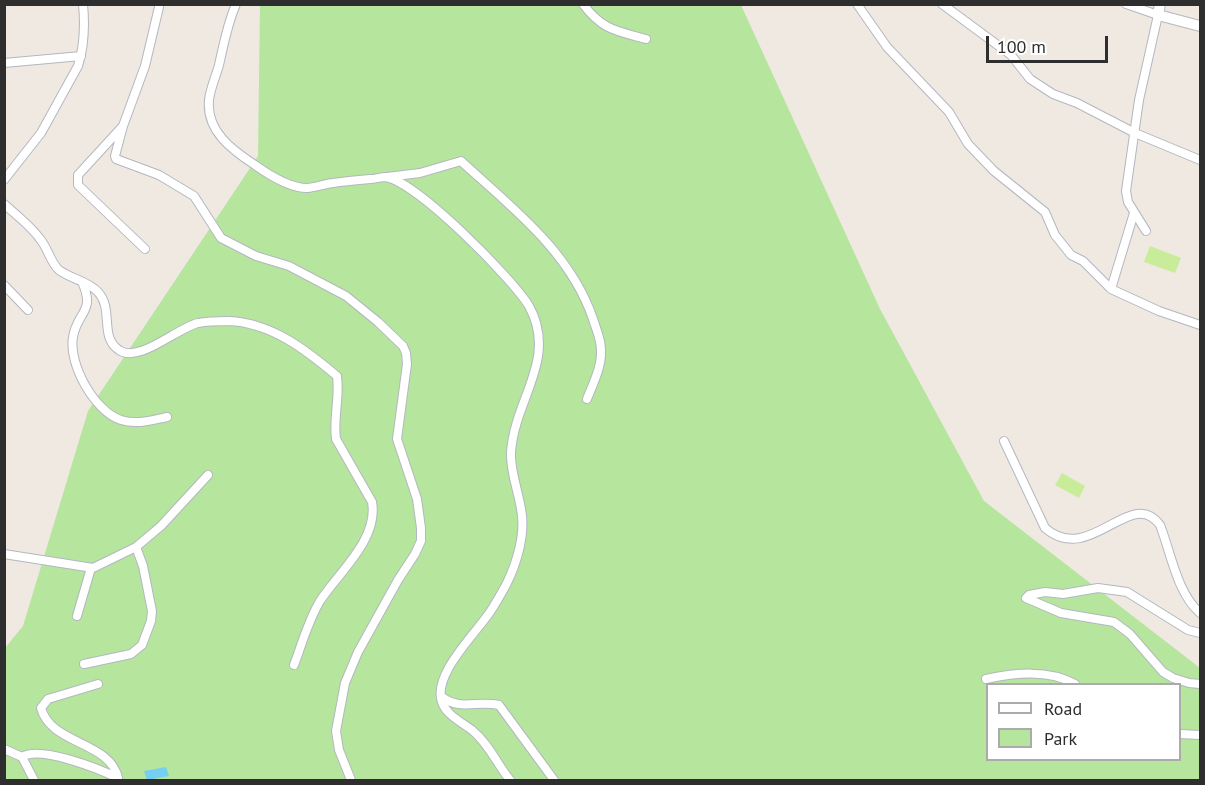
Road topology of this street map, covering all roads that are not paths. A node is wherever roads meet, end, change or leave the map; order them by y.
1 (83, 4) edge
2 (236, 4) edge
3 (583, 4) edge
4 (856, 4) edge
5 (942, 4) edge
6 (1126, 4) edge
7 (160, 5) edge
8 (1159, 10) edge
9 (1200, 26) edge
10 (646, 39) dead end
11 (81, 56) junction
12 (4, 63) edge
13 (123, 126) junction
14 (1135, 133) junction
15 (1200, 160) edge
16 (386, 177) junction
17 (4, 180) edge
18 (4, 204) edge
19 (1134, 213) junction
20 (1146, 231) dead end
21 (145, 249) dead end
22 (82, 281) junction
23 (4, 285) edge
24 (1111, 289) junction
25 (28, 310) dead end
26 (1200, 325) edge
27 (587, 399) dead end
28 (167, 417) dead end
29 (1004, 441) dead end
30 (208, 476) dead end
31 (136, 548) junction
32 (4, 554) edge
33 (91, 568) junction
34 (1200, 613) edge
35 (77, 616) dead end
36 (1200, 633) edge
37 (84, 664) dead end
38 (294, 665) dead end
39 (986, 678) dead end
40 (1073, 683) edge
41 (98, 684) dead end
42 (1200, 684) edge
43 (442, 697) junction
44 (1181, 734) edge
45 (1200, 735) edge
46 (4, 749) edge
47 (22, 757) junction
48 (118, 779) edge
49 (34, 780) edge
50 (352, 780) edge
51 (510, 780) edge
52 (554, 780) edge

1 - 11 street
2 - 16 street
3 - 10 street
4 - 24 street
5 - 14 street
6 - 8 street
7 - 13 street
8 - 9 street
8 - 14 street
11 - 12 street
11 - 17 street
13 - 21 street
13 - 50 street
14 - 15 street
14 - 19 street
16 - 27 street
16 - 43 street
18 - 22 street
19 - 20 street
19 - 24 street
22 - 28 street
22 - 38 street
23 - 25 street
24 - 26 street
29 - 34 street
30 - 31 street
31 - 33 street
31 - 37 street
32 - 33 street
33 - 35 street
36 - 42 street
39 - 40 street
41 - 48 street
43 - 51 street
43 - 52 street
44 - 45 street
46 - 47 street
47 - 48 street
47 - 49 street

